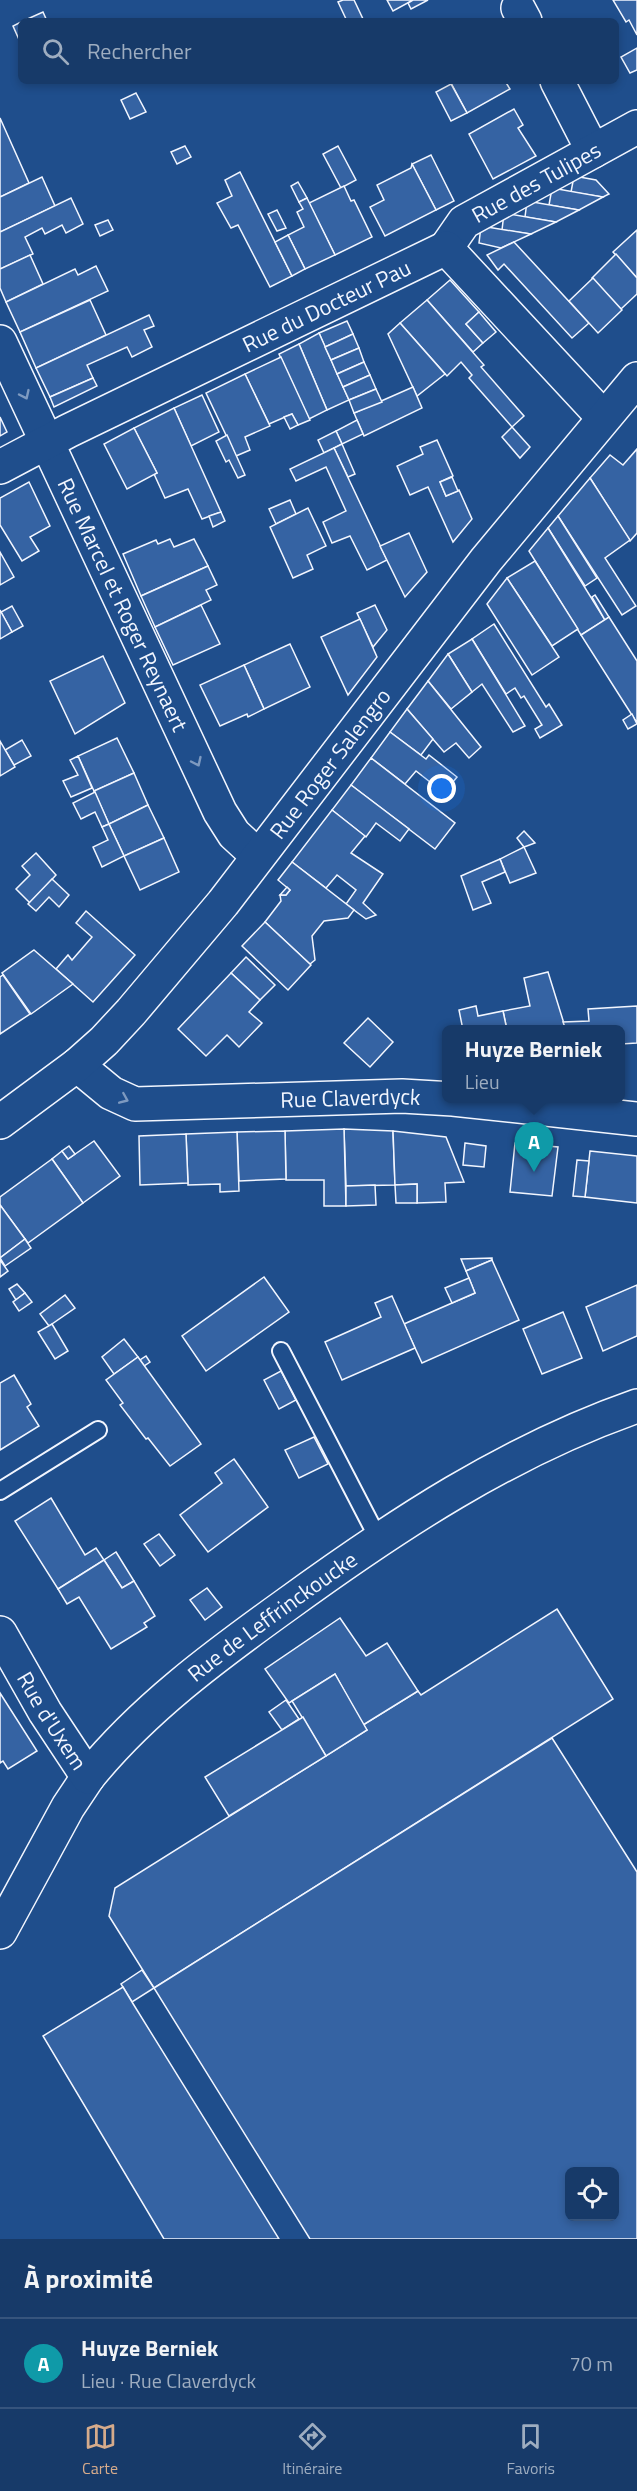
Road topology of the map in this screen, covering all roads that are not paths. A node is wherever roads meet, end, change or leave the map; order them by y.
1 (558, 84) edge
2 (637, 127) edge
3 (593, 151) junction
4 (446, 248) junction
5 (0, 342) edge
6 (637, 379) edge
7 (603, 417) junction
8 (47, 441) junction
9 (0, 467) edge
10 (258, 856) junction
11 (77, 1065) junction
12 (442, 1099) edge
13 (490, 1103) edge
14 (637, 1119) edge
15 (0, 1122) edge
16 (281, 1351) dead end
17 (637, 1406) edge
18 (98, 1430) dead end
19 (0, 1491) edge
20 (378, 1540) junction
21 (0, 1633) edge
22 (88, 1777) junction
23 (0, 1932) edge

1 - 3 street
2 - 3 street, Rue des Tulipes
3 - 4 street, Rue des Tulipes
4 - 7 street
4 - 8 street, Rue du Docteur Pau
5 -> 8 street, Rue Marcel et Roger Reynaert
6 - 7 street, Rue Roger Salengro
7 - 10 street, Rue Roger Salengro
8 - 9 street, Rue du Docteur Pau
8 -> 10 street, Rue Marcel et Roger Reynaert
10 - 11 street, Rue Roger Salengro
11 -> 12 street, Rue Claverdyck
11 - 15 street, Rue Roger Salengro
13 -> 14 street, Rue Claverdyck
16 - 20 lane
17 - 20 street, Rue de Leffrinckoucke
18 - 19 lane
20 - 22 street, Rue de Leffrinckoucke
21 - 22 street, Rue d'Uxem
22 - 23 street, Rue de Leffrinckoucke

